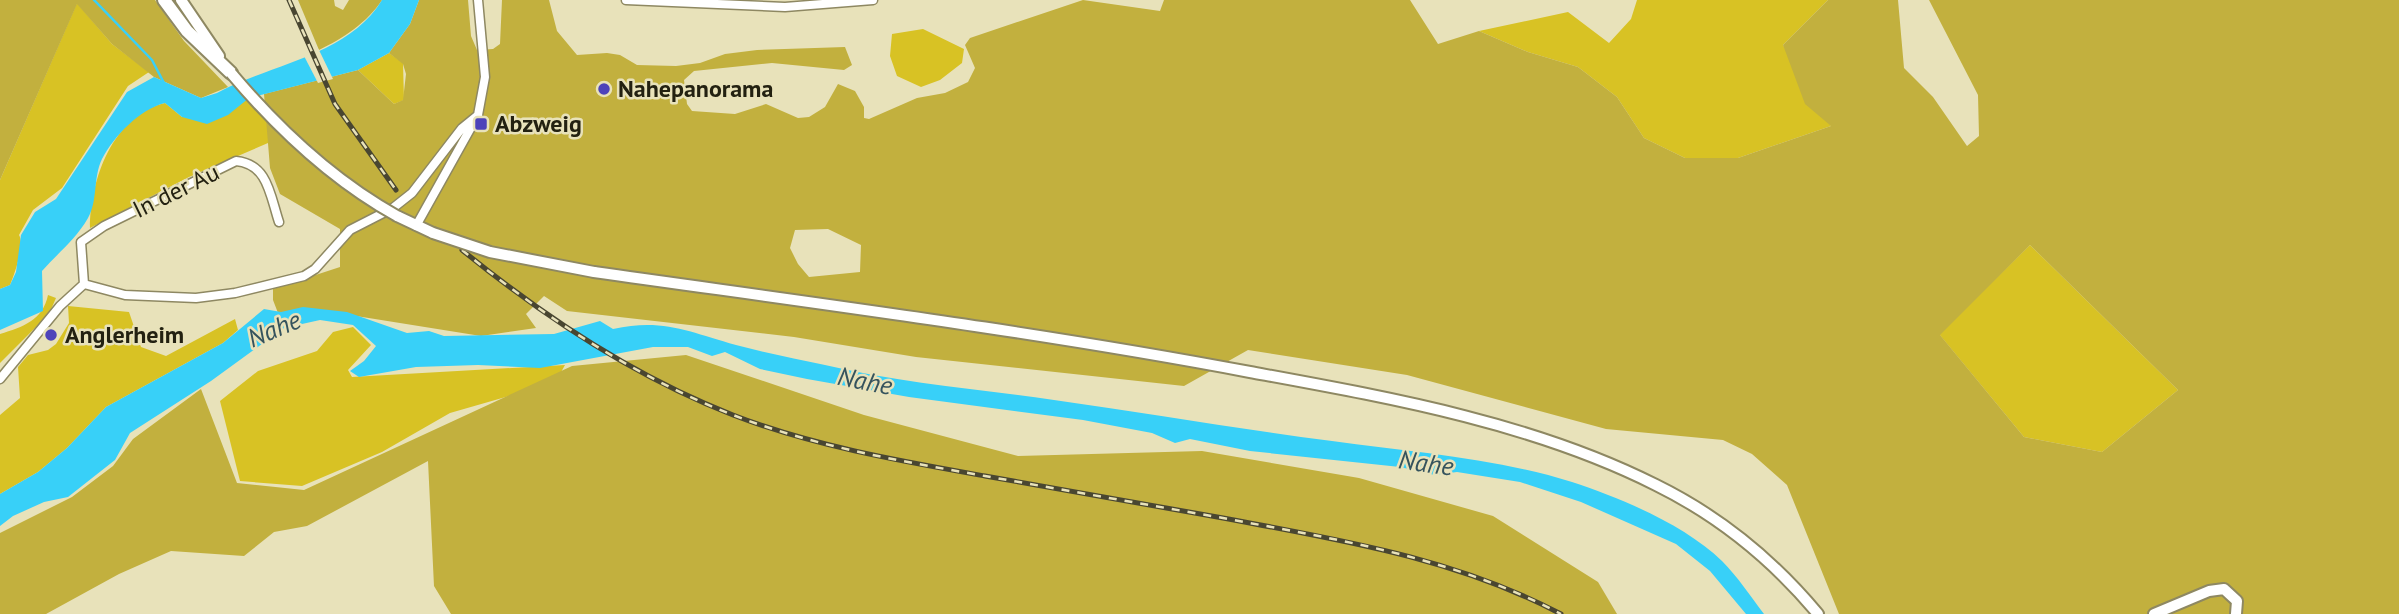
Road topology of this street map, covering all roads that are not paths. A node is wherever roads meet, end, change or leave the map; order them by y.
1 (164, 0) edge
2 (181, 0) edge
3 (478, 0) edge
4 (626, 0) edge
5 (873, 0) edge
6 (231, 73) junction
7 (478, 115) junction
8 (279, 222) dead end
9 (416, 226) junction
10 (84, 284) junction
11 (0, 379) edge
12 (1818, 614) edge
13 (2154, 614) edge
14 (2236, 614) edge

1 - 6 main road
2 - 6 main road
3 - 7 street
4 - 5 street
6 - 9 main road, bridge
7 - 9 street
7 - 10 street
8 - 10 street, In der Au
9 - 12 main road, bridge
10 - 11 street
13 - 14 main road

